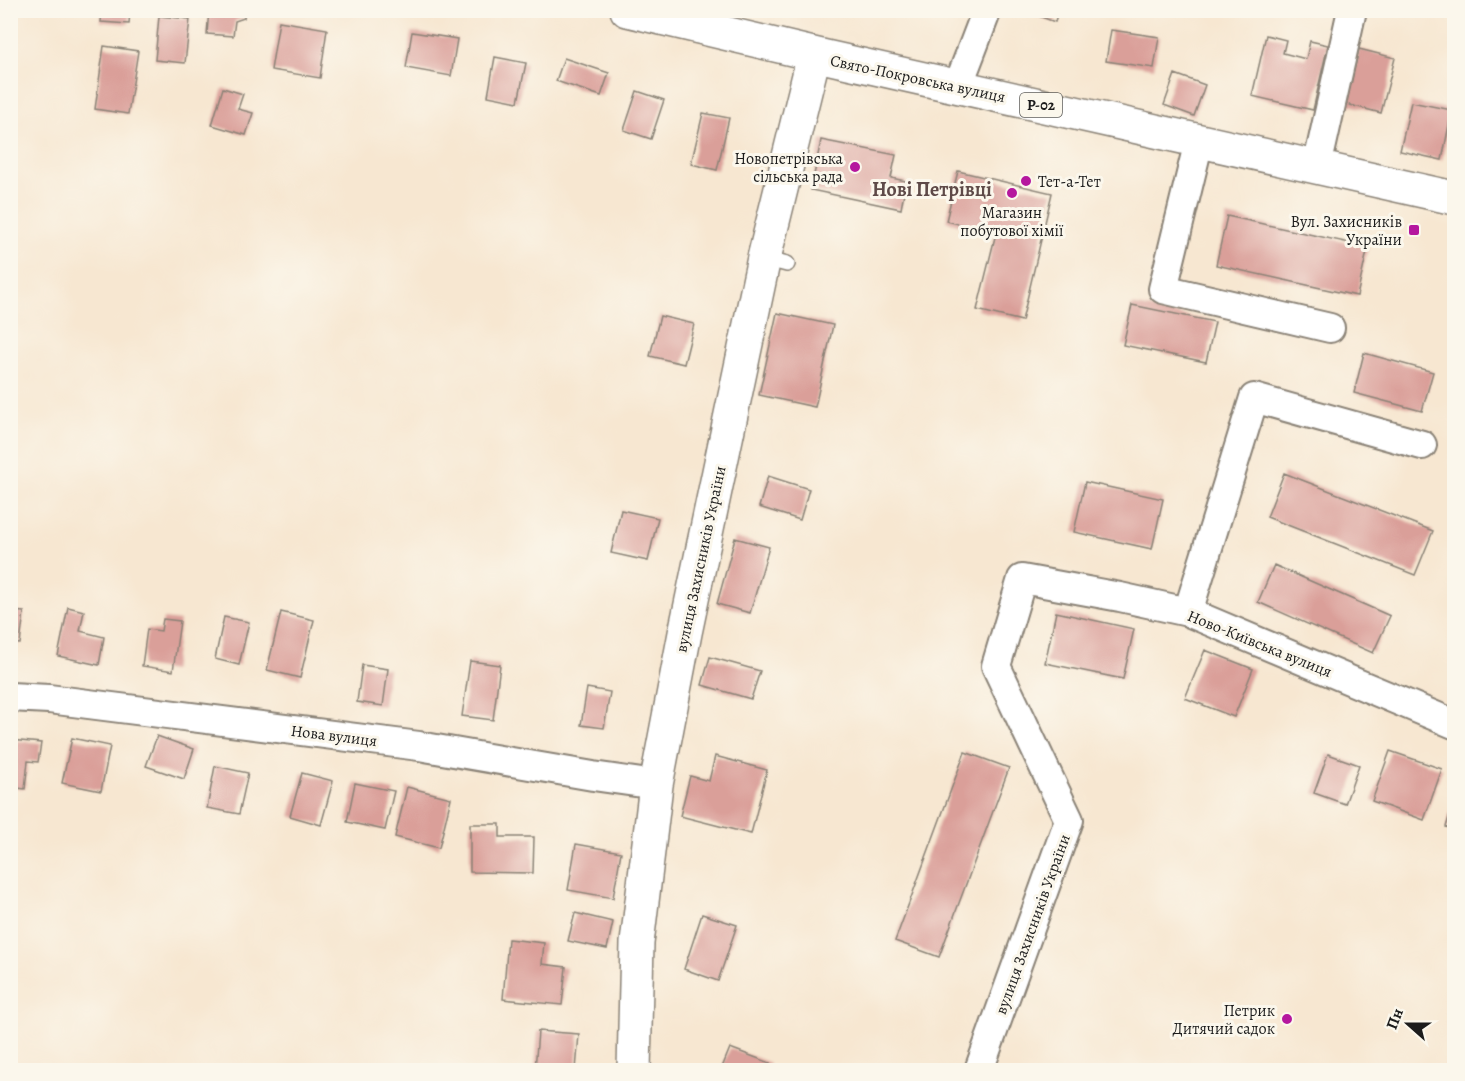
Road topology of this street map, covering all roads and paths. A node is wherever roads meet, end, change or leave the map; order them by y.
1 (627, 10) edge
2 (987, 10) edge
3 (1352, 10) edge
4 (814, 55) junction
5 (958, 86) junction
6 (1199, 141) junction
7 (1317, 167) junction
8 (1455, 198) edge
9 (1330, 327) dead end
10 (1422, 445) dead end
11 (1022, 579) joint
12 (1188, 612) junction
13 (10, 698) edge
14 (1455, 724) edge
15 (656, 785) junction
16 (634, 1071) edge
17 (979, 1071) edge

1 - 4 street, Свято-Покровська вулиця / Р-02
2 - 5 street
3 - 7 street
4 - 5 street, Свято-Покровська вулиця / Р-02
4 - 15 street, вулиця Захисників України
5 - 6 street, Свято-Покровська вулиця / Р-02
6 - 7 street, Свято-Покровська вулиця / Р-02
6 - 9 street
7 - 8 street, Свято-Покровська вулиця / Р-02
10 - 12 street
11 - 12 street, Ново-Київська вулиця
11 - 17 street, вулиця Захисників України
12 - 14 street, Ново-Київська вулиця
13 - 15 street, Нова вулиця
15 - 16 street, вулиця Захисників України

